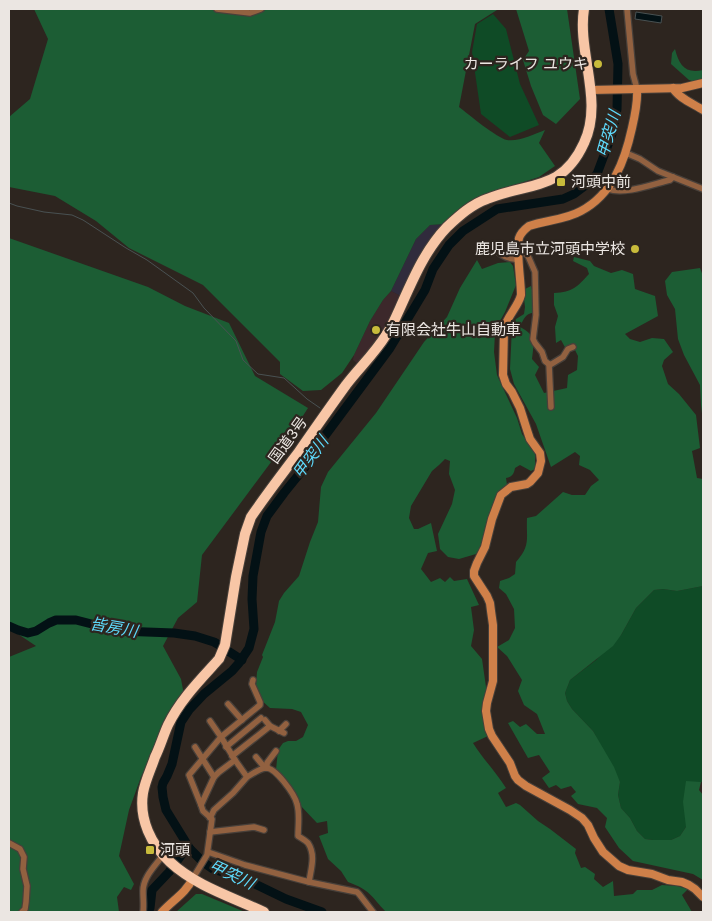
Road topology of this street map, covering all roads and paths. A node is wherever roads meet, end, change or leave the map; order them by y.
1 (218, 9) edge
2 (261, 9) edge
3 (584, 9) edge
4 (627, 9) edge
5 (703, 83) edge
6 (672, 88) junction
7 (636, 89) junction
8 (591, 90) junction
9 (703, 110) edge
10 (626, 153) junction
11 (673, 177) junction
12 (608, 188) junction
13 (703, 189) edge
14 (518, 249) junction
15 (497, 251) dead end
16 (519, 260) junction
17 (573, 347) dead end
18 (549, 364) junction
19 (552, 407) dead end
20 (253, 680) dead end
21 (228, 704) dead end
22 (242, 720) junction
23 (210, 721) dead end
24 (286, 724) dead end
25 (270, 726) junction
26 (221, 737) junction
27 (226, 746) junction
28 (195, 747) dead end
29 (276, 751) dead end
30 (256, 757) dead end
31 (233, 758) junction
32 (202, 759) junction
33 (266, 768) junction
34 (214, 777) junction
35 (247, 777) junction
36 (201, 805) junction
37 (210, 818) junction
38 (264, 830) dead end
39 (210, 832) junction
40 (9, 843) edge
41 (208, 854) junction
42 (171, 863) junction
43 (195, 876) junction
44 (308, 882) junction
45 (703, 897) edge
46 (22, 912) edge
47 (143, 912) edge
48 (162, 912) edge
49 (264, 912) edge
50 (373, 912) edge

1 - 2 street
3 - 8 highway, 国道3号
4 - 7 street
5 - 6 street
6 - 7 street
6 - 9 street
7 - 8 street
7 - 10 street
8 - 42 highway, 国道3号
10 - 11 street
10 - 12 street
11 - 12 street
11 - 13 street
12 - 14 street
14 - 16 street
14 - 18 street
15 - 16 street
16 - 45 street
17 - 18 street
18 - 19 street
20 - 22 street
21 - 22 street
22 - 26 street
23 - 26 street
24 - 25 street
25 - 27 street
25 - 31 street
26 - 27 street
26 - 32 street
27 - 31 street
28 - 32 street
29 - 33 street
30 - 33 street
31 - 34 street
31 - 35 street
32 - 34 street
32 - 36 street
33 - 35 street
33 - 44 street
34 - 36 street
35 - 37 street
36 - 37 street
37 - 39 street
38 - 39 street
39 - 41 street
40 - 46 street
41 - 43 street
41 - 44 street
42 - 43 highway, 国道3号
42 - 47 street
43 - 48 street
43 - 49 highway, 国道3号
44 - 50 street

